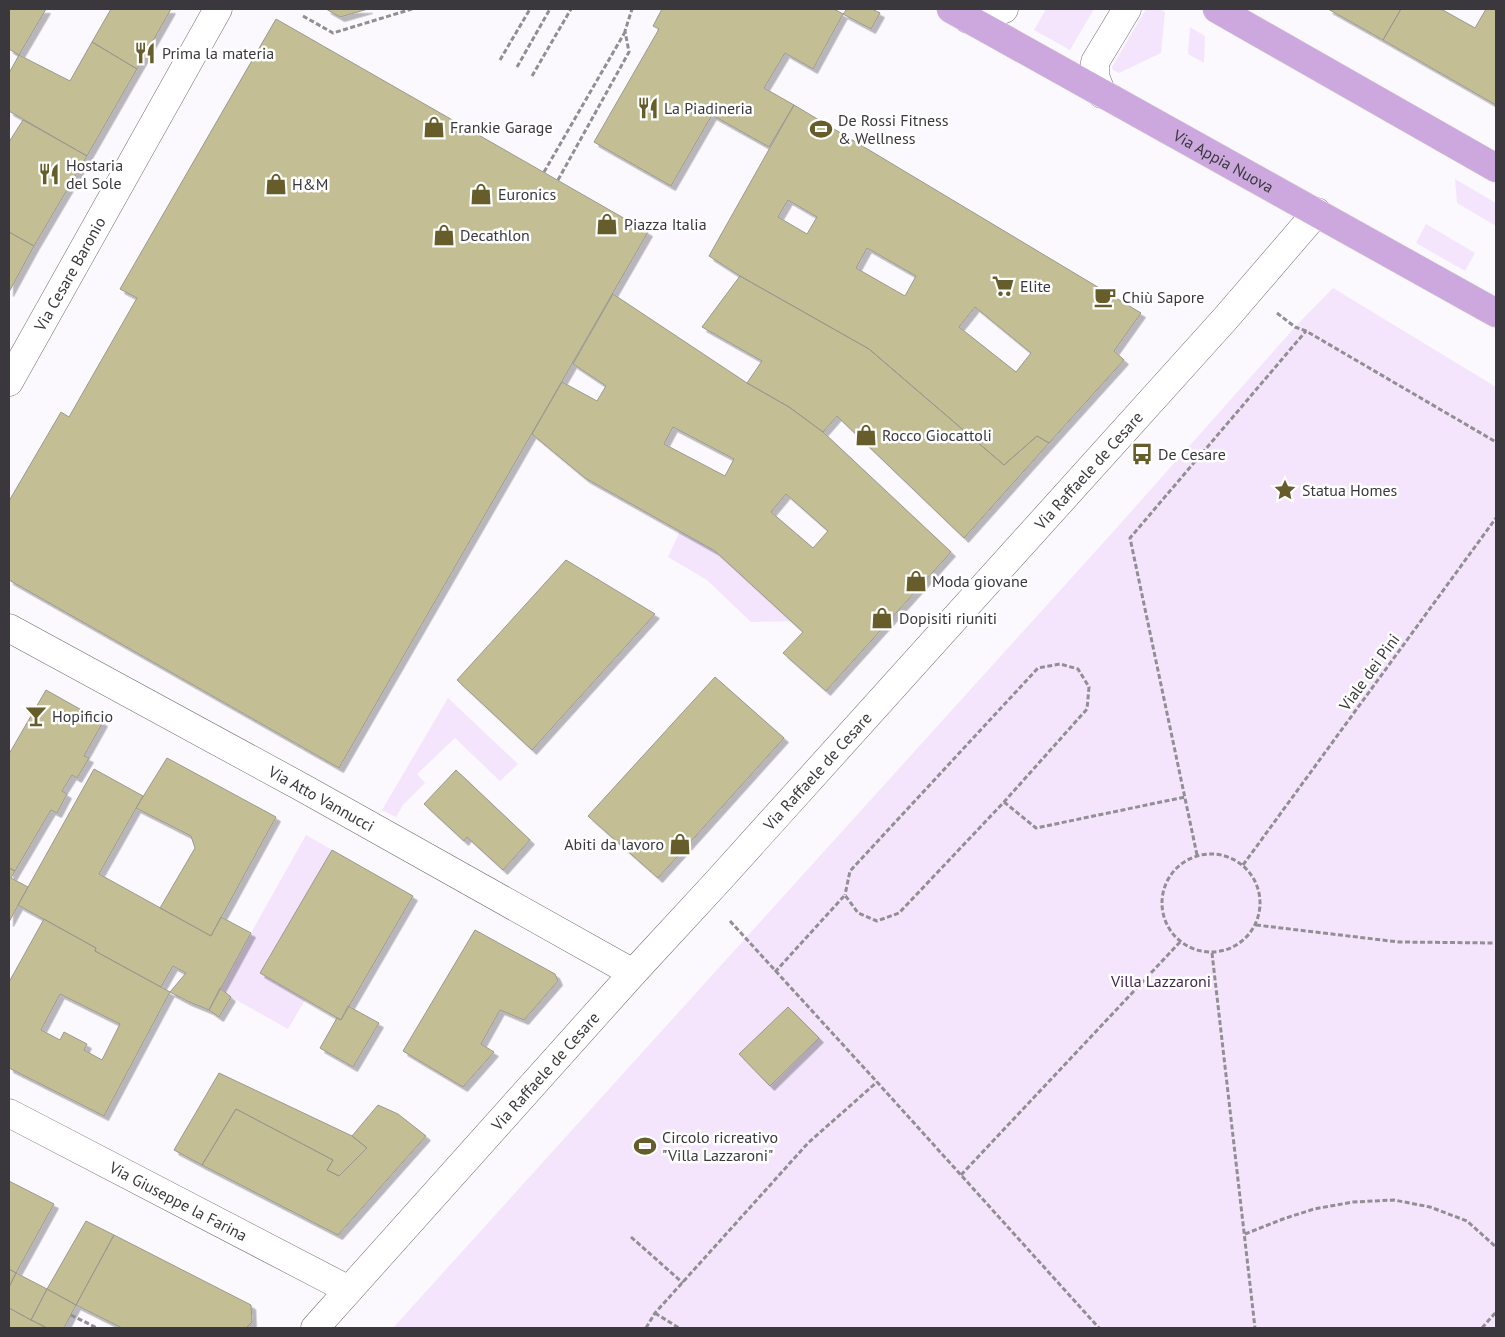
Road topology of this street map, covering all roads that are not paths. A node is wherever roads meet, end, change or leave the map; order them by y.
1 (218, 9) edge
2 (1004, 9) edge
3 (1127, 9) edge
4 (1217, 9) edge
5 (959, 14) edge
6 (1102, 94) junction
7 (1496, 168) edge
8 (1317, 212) junction
9 (1496, 313) edge
10 (9, 382) edge
11 (9, 628) edge
12 (633, 973) junction
13 (9, 1113) edge
14 (349, 1290) junction
15 (315, 1328) edge

1 - 10 street, Via Cesare Baronio
2 - 5 street
3 - 6 street
4 - 7 main road
5 - 6 main road, Via Appia Nuova
6 - 8 main road, Via Appia Nuova
8 - 9 main road, Via Appia Nuova
8 - 12 street, Via Raffaele de Cesare
11 - 12 street, Via Atto Vannucci
12 - 14 street, Via Raffaele de Cesare
13 - 14 street, Via Giuseppe la Farina
14 - 15 street, Via Raffaele de Cesare

